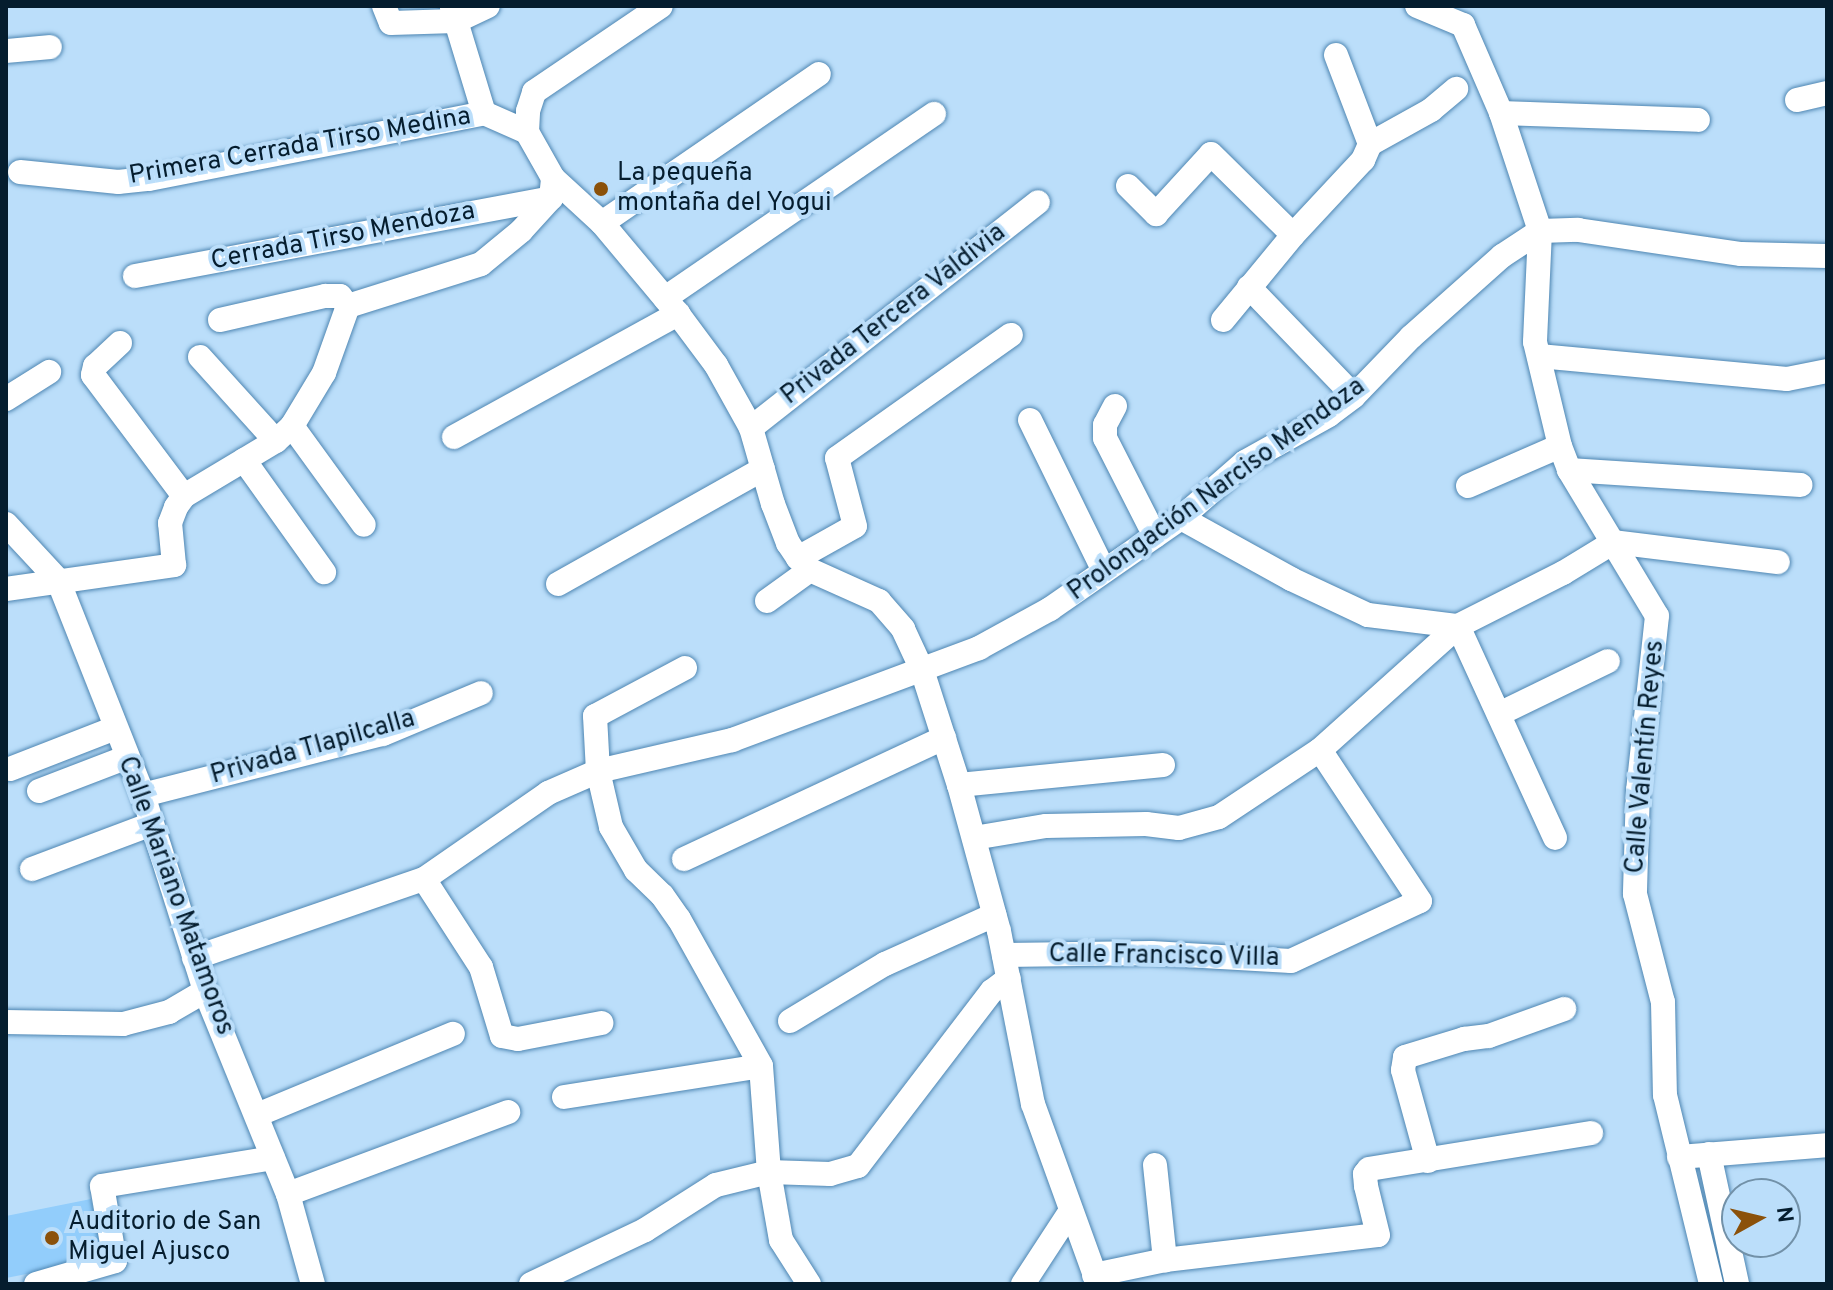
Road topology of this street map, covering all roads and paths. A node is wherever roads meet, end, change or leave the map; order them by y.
1 (384, 6) edge
2 (488, 6) edge
3 (661, 6) edge
4 (1417, 6) edge
5 (454, 14) edge
6 (50, 47) dead end
7 (6, 51) edge
8 (1336, 55) dead end
9 (819, 74) dead end
10 (1456, 89) dead end
11 (1827, 93) edge
12 (1797, 100) dead end
13 (484, 113) junction
14 (1501, 113) junction
15 (934, 114) dead end
16 (1698, 120) dead end
17 (527, 132) junction
18 (1370, 144) junction
19 (11, 171) edge
20 (1128, 186) dead end
21 (552, 188) junction
22 (1038, 202) dead end
23 (602, 223) junction
24 (1540, 231) junction
25 (1293, 235) junction
26 (1827, 256) edge
27 (135, 276) dead end
28 (1249, 287) junction
29 (348, 306) junction
30 (672, 306) junction
31 (220, 320) dead end
32 (1223, 320) dead end
33 (1011, 335) dead end
34 (120, 343) dead end
35 (1539, 356) junction
36 (200, 357) dead end
37 (1827, 371) edge
38 (49, 372) dead end
39 (1354, 396) junction
40 (6, 399) edge
41 (1115, 406) dead end
42 (1030, 420) dead end
43 (751, 428) junction
44 (284, 433) junction
45 (454, 437) dead end
46 (1560, 446) junction
47 (244, 460) junction
48 (763, 469) junction
49 (1569, 470) junction
50 (1801, 485) dead end
51 (1468, 486) dead end
52 (184, 496) junction
53 (1181, 518) junction
54 (6, 524) edge
55 (364, 525) dead end
56 (1155, 536) junction
57 (1614, 542) junction
58 (1778, 562) dead end
59 (804, 564) junction
60 (1104, 571) junction
61 (324, 572) dead end
62 (58, 580) junction
63 (558, 584) dead end
64 (6, 589) edge
65 (767, 601) dead end
66 (1458, 626) junction
67 (1608, 661) dead end
68 (685, 668) dead end
69 (922, 670) junction
70 (481, 693) dead end
71 (1499, 714) junction
72 (115, 728) junction
73 (944, 738) junction
74 (1320, 750) junction
75 (125, 758) junction
76 (1163, 765) dead end
77 (10, 769) dead end
78 (598, 771) junction
79 (959, 785) junction
80 (39, 791) dead end
81 (143, 795) junction
82 (152, 824) junction
83 (974, 838) junction
84 (1555, 838) dead end
85 (684, 859) dead end
86 (32, 869) dead end
87 (424, 879) junction
88 (994, 915) junction
89 (194, 958) junction
90 (1006, 966) junction
91 (205, 991) junction
92 (1564, 1009) dead end
93 (790, 1021) dead end
94 (6, 1022) edge
95 (601, 1023) dead end
96 (453, 1034) dead end
97 (761, 1066) junction
98 (564, 1097) dead end
99 (508, 1112) dead end
100 (257, 1115) junction
101 (1591, 1133) dead end
102 (1827, 1145) edge
103 (1709, 1154) junction
104 (1679, 1157) junction
105 (273, 1158) junction
106 (1428, 1161) junction
107 (1155, 1165) dead end
108 (769, 1172) junction
109 (288, 1194) junction
110 (1070, 1212) junction
111 (1165, 1260) junction
112 (1096, 1279) edge
113 (36, 1284) edge
114 (313, 1284) edge
115 (531, 1284) edge
116 (809, 1284) edge
117 (1023, 1284) edge
118 (1711, 1284) edge
119 (1737, 1284) edge

1 - 5 street
2 - 5 street
3 - 17 street
4 - 14 street, Calle Valentín Reyes
5 - 13 street
6 - 7 street
8 - 18 street
9 - 23 street
10 - 18 street
11 - 12 street
13 - 17 street
13 - 19 street, Primera Cerrada Tirso Medina
14 - 16 street
14 - 24 street, Calle Valentín Reyes
15 - 30 street
17 - 21 street
18 - 25 street
20 - 25 street
21 - 23 street
21 - 27 street, Cerrada Tirso Mendoza
21 - 29 street
22 - 43 street, Privada Tercera Valdivia
23 - 30 street
24 - 26 street
24 - 35 street, Calle Valentín Reyes
24 - 39 street, Prolongación Narciso Mendoza
25 - 28 street
28 - 32 street
28 - 39 street
29 - 31 street
29 - 44 street
30 - 43 street
30 - 45 street
33 - 59 street
34 - 52 street
35 - 37 street
35 - 46 street, Calle Valentín Reyes
36 - 44 street
38 - 40 street
39 - 53 street, Prolongación Narciso Mendoza
41 - 56 street
42 - 60 street
43 - 48 street
44 - 47 street
44 - 55 street
46 - 49 street, Calle Valentín Reyes
46 - 51 street
47 - 52 street
47 - 61 street
48 - 59 street
48 - 63 street
49 - 50 street
49 - 57 street, Calle Valentín Reyes
52 - 62 street
53 - 56 street, Prolongación Narciso Mendoza
53 - 66 street
54 - 62 street, Calle Mariano Matamoros
56 - 60 street, Prolongación Narciso Mendoza
57 - 58 street
57 - 66 street
57 - 104 street, Calle Valentín Reyes
59 - 65 street
59 - 69 street
60 - 69 street, Prolongación Narciso Mendoza
62 - 64 street
62 - 72 street, Calle Mariano Matamoros
66 - 71 street
66 - 74 street
67 - 71 street
68 - 78 street
69 - 73 street
69 - 78 street, Prolongación Narciso Mendoza
70 - 81 street, Privada Tlapilcalla
71 - 84 street
72 - 75 street, Calle Mariano Matamoros
72 - 77 street
73 - 79 street
73 - 85 street
74 - 83 street
74 - 90 street, Calle Francisco Villa
75 - 80 street
75 - 81 street, Calle Mariano Matamoros
76 - 79 street
78 - 87 street, Prolongación Narciso Mendoza
78 - 97 street
79 - 83 street
81 - 82 street, Calle Mariano Matamoros
82 - 86 street
82 - 89 street, Calle Mariano Matamoros
83 - 88 street
87 - 89 street, Prolongación Narciso Mendoza
87 - 95 street
88 - 90 street
88 - 93 street
89 - 91 street, Calle Mariano Matamoros
90 - 108 street
90 - 110 street
91 - 94 street
91 - 100 street, Calle Mariano Matamoros
92 - 106 street
96 - 100 street
97 - 98 street
97 - 108 street
99 - 109 street
100 - 105 street, Calle Mariano Matamoros
101 - 106 street
102 - 103 street
103 - 104 street
103 - 119 street
104 - 118 street, Calle Valentín Reyes
105 - 109 street, Calle Mariano Matamoros
105 - 113 street
106 - 111 street
107 - 111 street
108 - 115 street
108 - 116 street
109 - 114 street, Calle Mariano Matamoros
110 - 112 street
110 - 117 street
111 - 112 street

